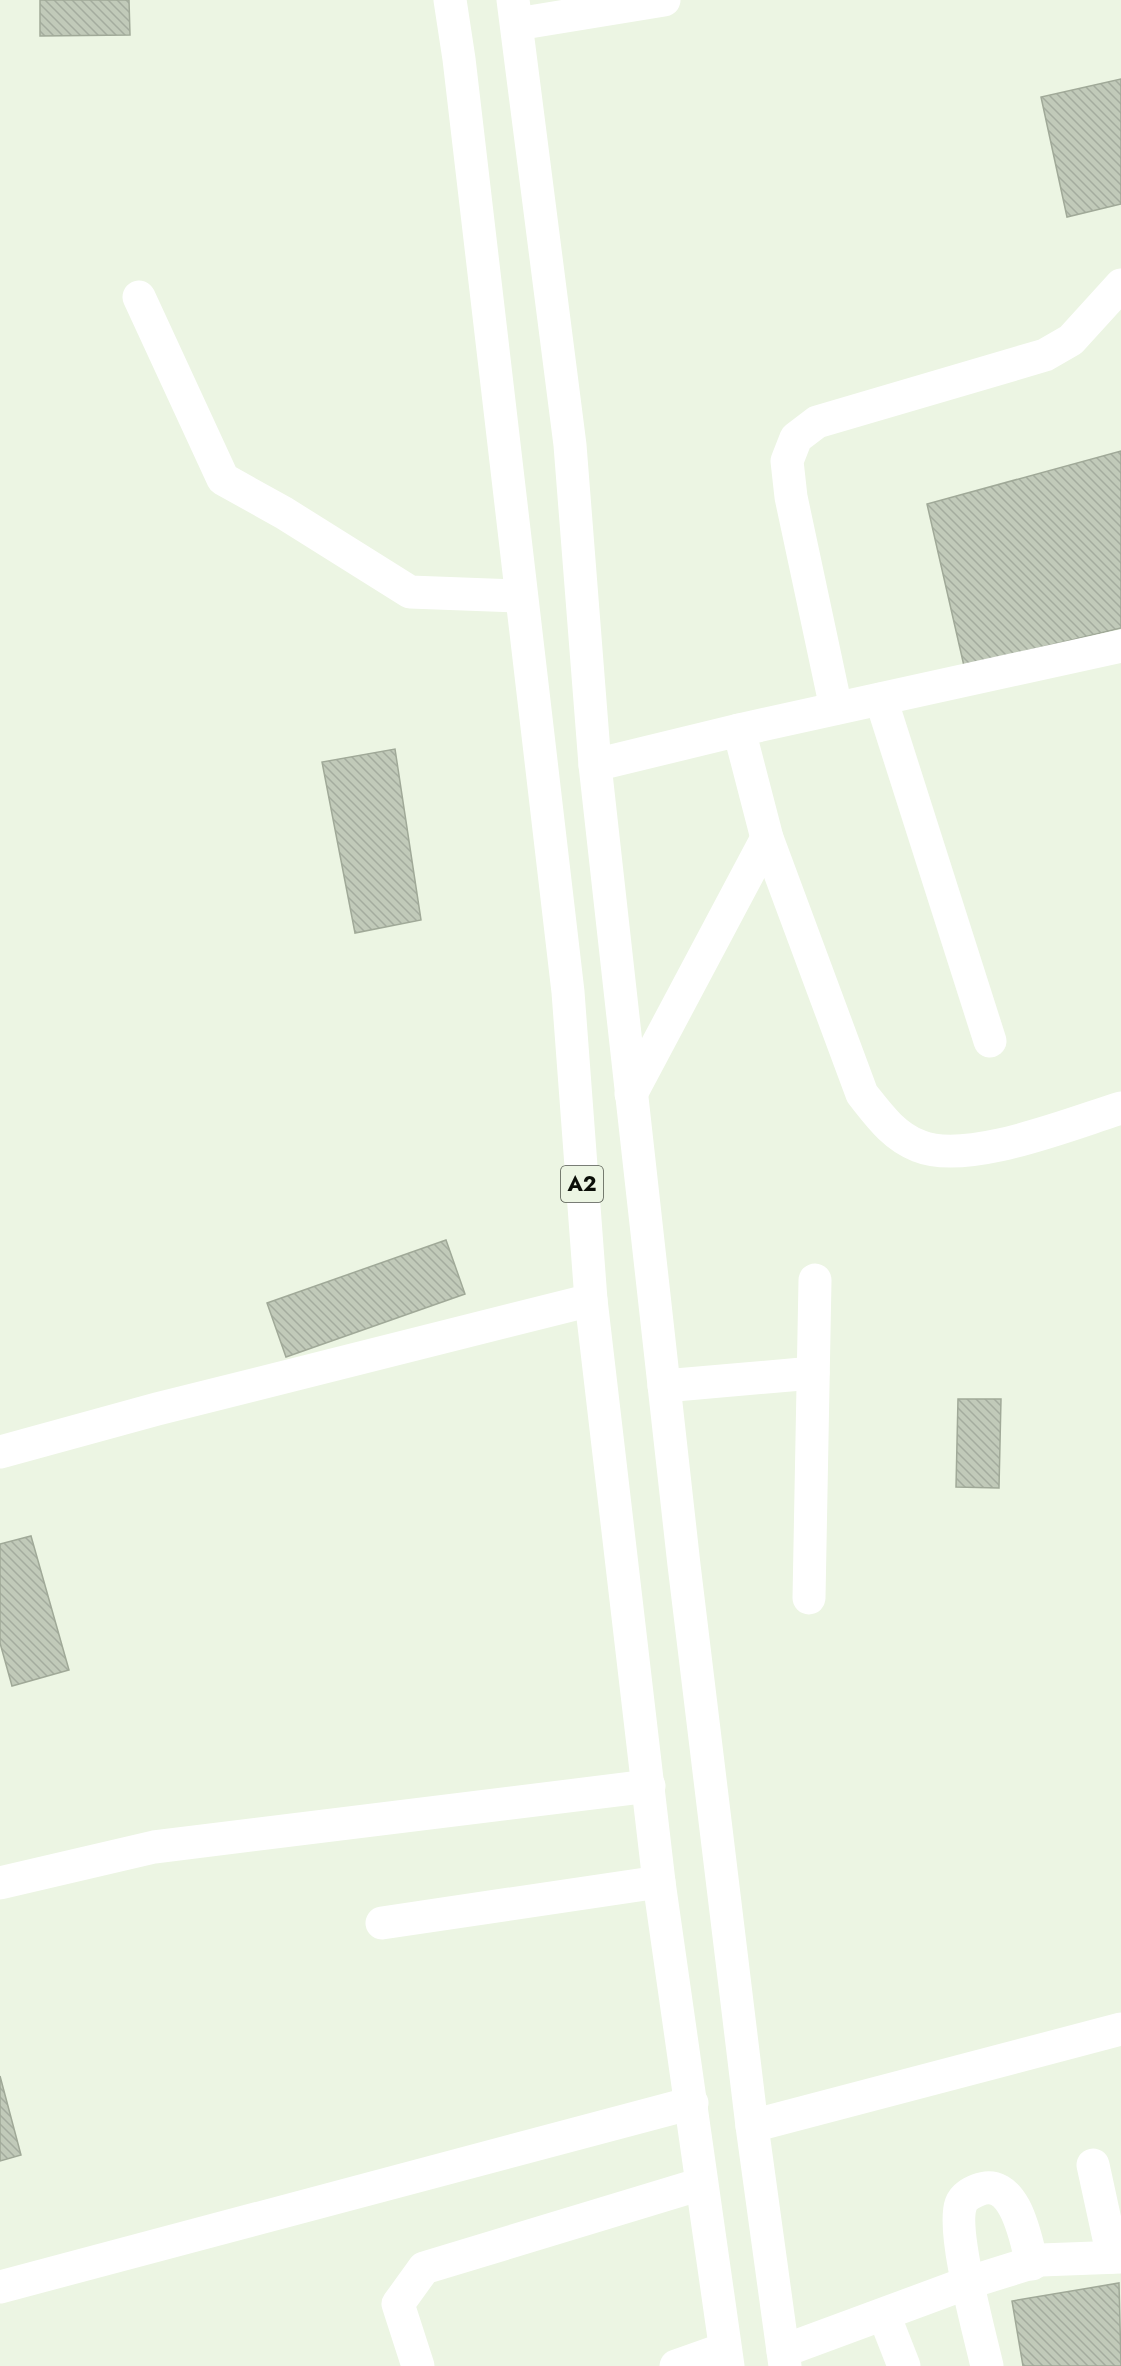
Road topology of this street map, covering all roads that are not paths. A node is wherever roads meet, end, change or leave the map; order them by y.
1 (450, 0) edge
2 (664, 0) edge
3 (515, 12) edge
4 (1121, 285) edge
5 (139, 297) dead end
6 (520, 596) junction
7 (1121, 646) edge
8 (881, 699) junction
9 (836, 708) junction
10 (739, 730) junction
11 (595, 765) junction
12 (768, 838) junction
13 (990, 1041) dead end
14 (631, 1094) junction
15 (1121, 1108) edge
16 (815, 1280) dead end
17 (591, 1300) junction
18 (813, 1373) junction
19 (664, 1386) junction
20 (0, 1452) edge
21 (809, 1598) dead end
22 (649, 1786) junction
23 (659, 1882) junction
24 (0, 1884) edge
25 (382, 1923) dead end
26 (1121, 2029) edge
27 (692, 2103) junction
28 (752, 2126) junction
29 (1093, 2165) dead end
30 (701, 2184) junction
31 (1117, 2257) edge
32 (1032, 2264) junction
33 (967, 2283) junction
34 (0, 2287) edge
35 (884, 2314) junction
36 (726, 2357) edge
37 (784, 2359) edge
38 (418, 2366) edge
39 (676, 2366) edge
40 (904, 2366) edge
41 (987, 2366) edge

1 - 6 main road, A2
2 - 3 main road
3 - 11 main road
4 - 9 main road
5 - 6 main road
6 - 17 main road, A2
7 - 8 main road
8 - 9 main road
8 - 13 main road
9 - 10 main road
10 - 11 main road
10 - 12 main road
11 - 14 main road
12 - 14 main road
12 - 15 main road
14 - 19 main road
16 - 18 main road
17 - 20 main road
17 - 22 main road, A2
18 - 19 main road
18 - 21 main road
19 - 28 main road
22 - 23 main road, A2
22 - 24 main road
23 - 25 main road
23 - 27 main road, A2
26 - 28 main road
27 - 30 main road, A2
27 - 34 main road
28 - 37 main road
29 - 31 main road
30 - 36 main road, A2
30 - 38 main road
31 - 32 main road
32 - 33 main road
32 - 33 main road
33 - 35 main road
33 - 41 main road
35 - 37 main road
35 - 40 main road
36 - 39 main road

